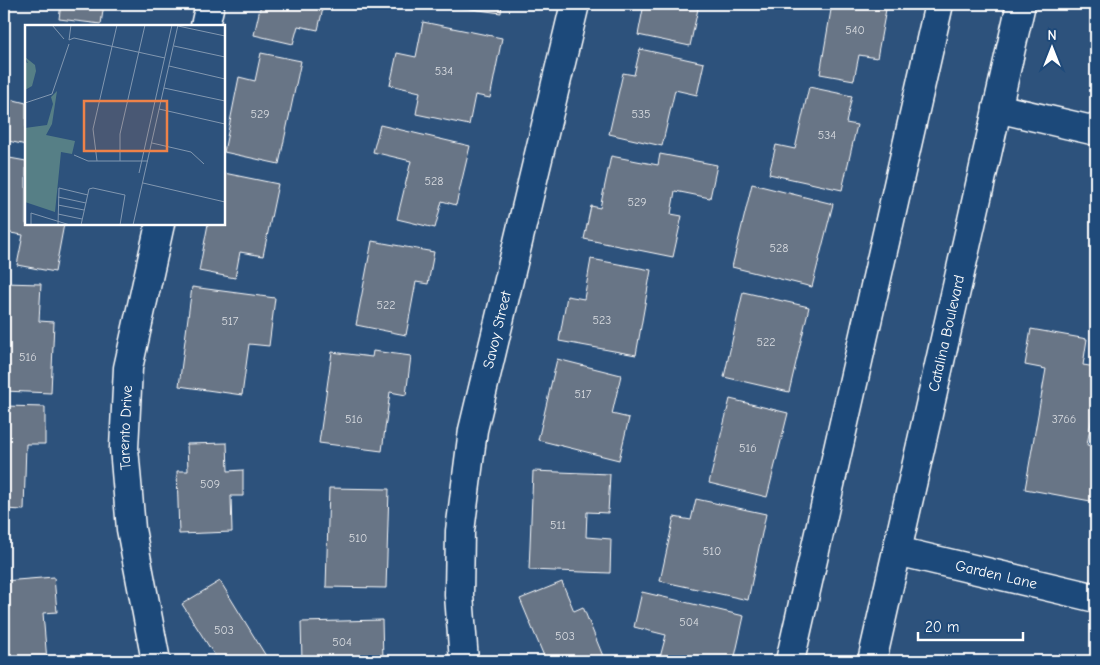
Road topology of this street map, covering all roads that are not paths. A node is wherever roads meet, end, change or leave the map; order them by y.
1 (210, 4) edge
2 (575, 4) edge
3 (939, 4) edge
4 (1021, 4) edge
5 (205, 25) edge
6 (997, 108) junction
7 (1096, 130) edge
8 (160, 225) edge
9 (897, 551) junction
10 (1096, 598) edge
11 (156, 661) edge
12 (464, 661) edge
13 (790, 661) edge
14 (872, 661) edge

1 - 5 street
2 - 12 street, Savoy Street
3 - 13 street
4 - 6 street, Catalina Boulevard
6 - 7 street
6 - 9 street, Catalina Boulevard
8 - 11 street, Tarento Drive
9 - 10 street, Garden Lane
9 - 14 street, Catalina Boulevard

